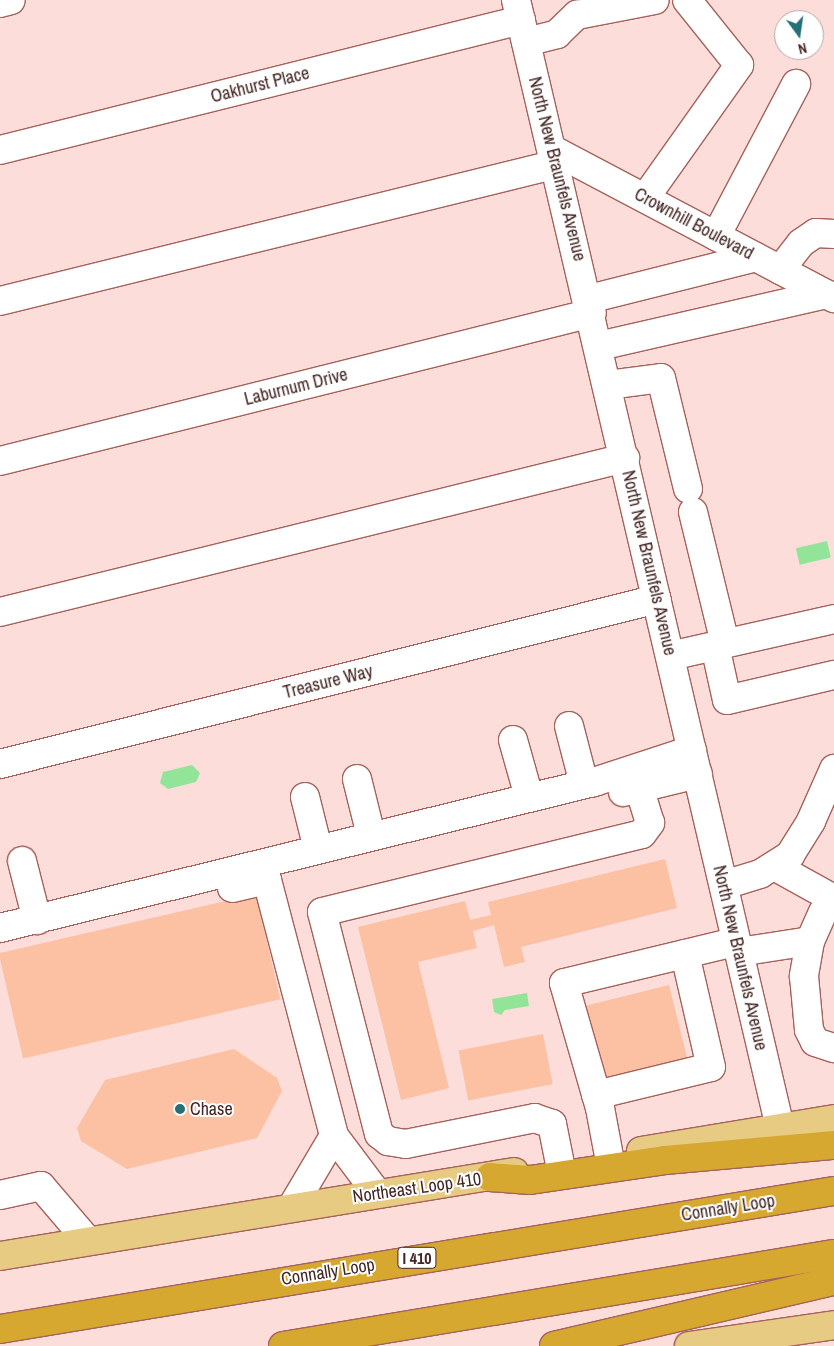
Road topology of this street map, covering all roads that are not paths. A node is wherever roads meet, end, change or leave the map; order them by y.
1 (11, 0) edge
2 (655, 0) edge
3 (687, 0) edge
4 (0, 3) edge
5 (576, 8) edge
6 (521, 21) edge
7 (796, 84) dead end
8 (0, 150) edge
9 (555, 157) junction
10 (645, 198) junction
11 (834, 234) edge
12 (716, 236) junction
13 (756, 257) junction
14 (780, 270) junction
15 (830, 296) edge
16 (0, 301) edge
17 (590, 306) junction
18 (599, 346) junction
19 (608, 384) junction
20 (625, 458) junction
21 (0, 461) edge
22 (657, 599) junction
23 (0, 612) edge
24 (834, 619) edge
25 (720, 645) junction
26 (670, 656) junction
27 (834, 675) edge
28 (569, 726) dead end
29 (513, 740) dead end
30 (695, 762) junction
31 (0, 764) edge
32 (834, 769) edge
33 (357, 779) dead end
34 (584, 784) junction
35 (640, 788) junction
36 (305, 797) dead end
37 (529, 797) junction
38 (371, 836) junction
39 (318, 850) junction
40 (22, 862) dead end
41 (776, 867) junction
42 (267, 880) junction
43 (724, 885) junction
44 (828, 905) edge
45 (37, 920) junction
46 (0, 928) edge
47 (810, 941) junction
48 (0, 945) edge
49 (737, 947) junction
50 (685, 954) junction
51 (834, 1048) edge
52 (596, 1096) junction
53 (834, 1120) edge
54 (780, 1127) junction
55 (334, 1136) junction
56 (834, 1145) edge
57 (609, 1156) junction
58 (560, 1164) junction
59 (490, 1177) junction
60 (834, 1191) edge
61 (377, 1193) junction
62 (0, 1195) edge
63 (292, 1207) junction
64 (88, 1241) junction
65 (834, 1254) edge
66 (0, 1256) edge
67 (834, 1281) edge
68 (834, 1325) edge
69 (0, 1329) edge
70 (784, 1340) edge
71 (282, 1346) edge
72 (554, 1346) edge
73 (689, 1346) edge

1 - 4 street
2 - 5 street
3 - 10 street
5 - 6 street, Oakhurst Place
6 - 8 street, Oakhurst Place
6 - 9 street, North New Braunfels Avenue
7 - 12 street
9 - 10 street, Crownhill Boulevard
9 - 16 street
9 - 17 street, North New Braunfels Avenue
10 - 12 street, Crownhill Boulevard
11 - 14 street
12 - 13 street, Crownhill Boulevard
13 - 14 street, Crownhill Boulevard
13 - 17 street, Laburnum Drive
14 - 15 street, Crownhill Boulevard
15 - 18 street
17 - 18 street, North New Braunfels Avenue
17 - 21 street, Laburnum Drive
18 - 19 street, North New Braunfels Avenue
19 - 20 street, North New Braunfels Avenue
19 - 25 street
20 - 22 street, North New Braunfels Avenue
20 - 23 street
22 - 26 street, North New Braunfels Avenue
22 - 31 street, Treasure Way
24 - 25 street
25 - 26 street
25 - 27 street
26 - 30 street, North New Braunfels Avenue
28 - 34 street
29 - 37 street
30 - 34 street
30 - 35 street
30 - 43 street, North New Braunfels Avenue
32 - 41 street
33 - 38 street
34 - 37 street
35 - 42 street
35 - 58 street
36 - 39 street
37 - 38 street
38 - 39 street
39 - 45 street
40 - 45 street
41 - 43 street
41 - 44 street
42 - 48 street
42 - 55 street
43 - 49 street, North New Braunfels Avenue
44 - 47 street
45 - 46 street
47 - 49 street
47 - 51 street
49 - 50 street
49 - 54 street, North New Braunfels Avenue
50 - 52 street
50 - 52 street
52 - 57 street
53 - 54 main road, Northeast Loop 410
54 - 57 main road, Northeast Loop 410
55 - 61 street
55 - 63 street
56 - 59 highway
57 - 58 main road, Northeast Loop 410
58 - 59 main road, Northeast Loop 410
59 - 61 main road, Northeast Loop 410
60 - 69 highway, Connally Loop / I 410
61 - 63 main road, Northeast Loop 410
62 - 64 street
63 - 64 main road, Northeast Loop 410
64 - 66 main road, Northeast Loop 410
65 - 71 highway
67 - 72 highway
68 - 70 main road
70 - 73 main road

